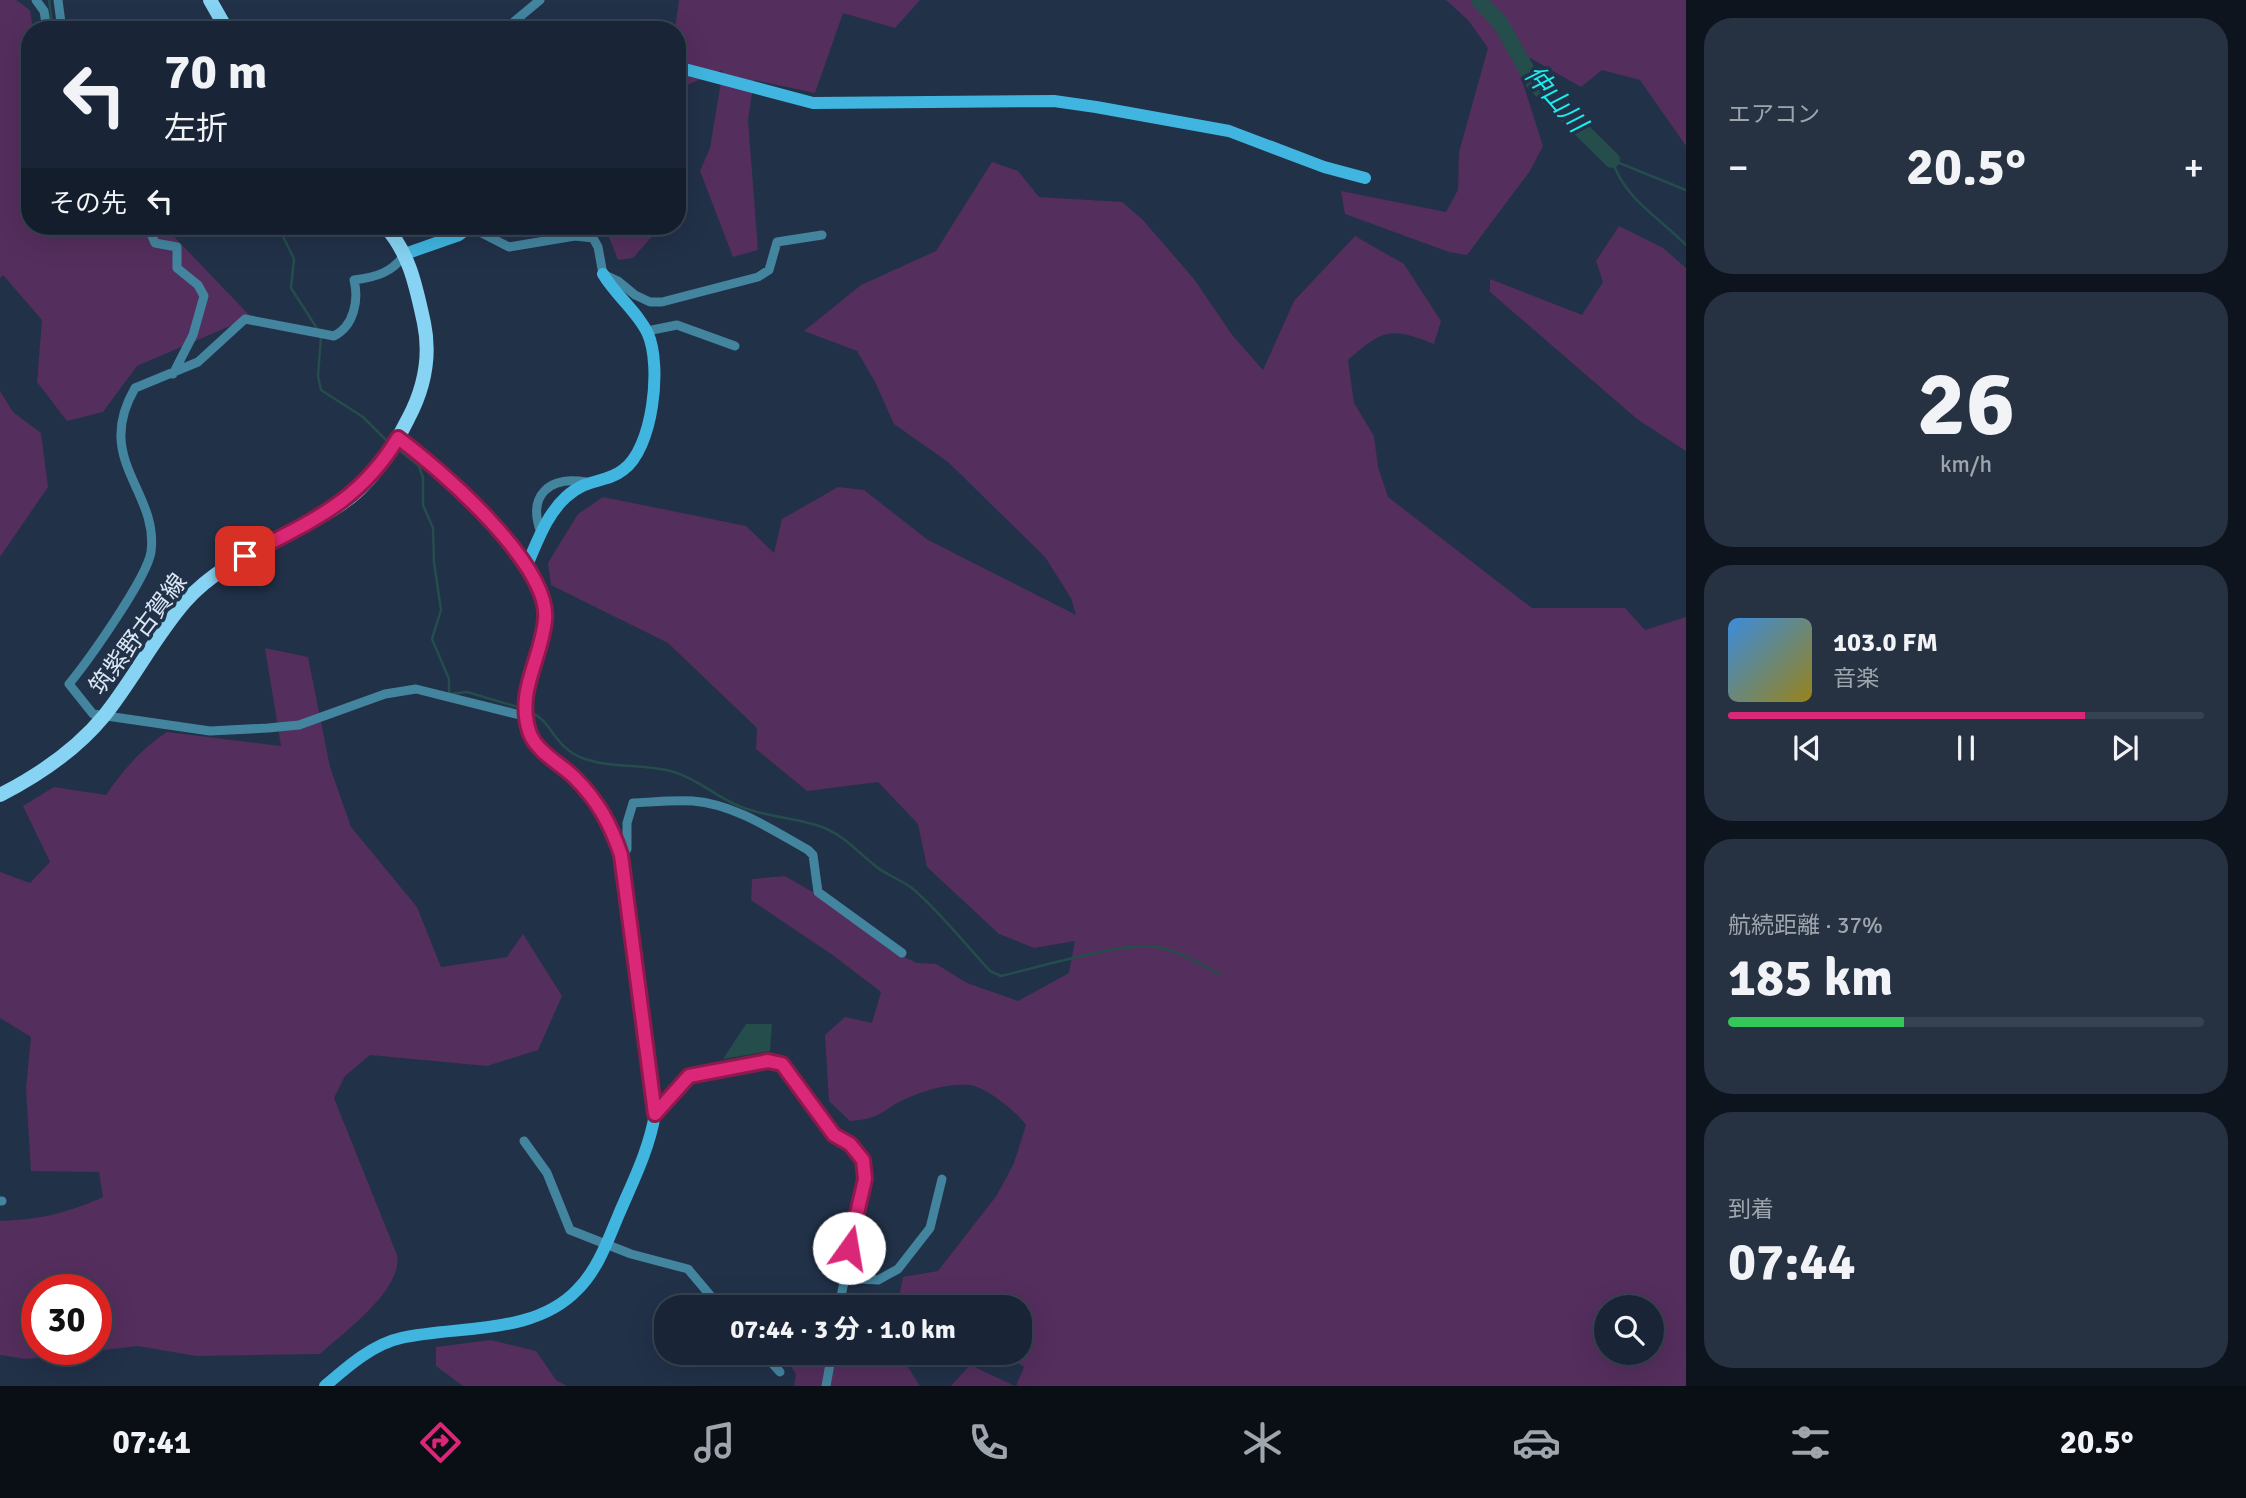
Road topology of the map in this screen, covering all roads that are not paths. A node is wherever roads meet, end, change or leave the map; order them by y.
1 (36, 0) edge
2 (58, 0) edge
3 (210, 0) edge
4 (540, 0) edge
5 (46, 21) edge
6 (61, 21) edge
7 (222, 21) edge
8 (515, 21) edge
9 (686, 69) edge
10 (1365, 178) dead end
11 (152, 235) edge
12 (391, 235) edge
13 (459, 235) edge
14 (486, 235) edge
15 (822, 235) dead end
16 (405, 254) junction
17 (603, 274) junction
18 (647, 331) junction
19 (735, 346) dead end
20 (173, 374) junction
21 (398, 438) junction
22 (586, 482) junction
23 (541, 533) junction
24 (526, 567) junction
25 (105, 715) junction
26 (524, 716) junction
27 (0, 795) edge
28 (621, 855) junction
29 (902, 953) dead end
30 (655, 1114) junction
31 (524, 1141) dead end
32 (942, 1179) dead end
33 (606, 1244) junction
34 (845, 1273) junction
35 (710, 1295) edge
36 (841, 1295) edge
37 (774, 1365) edge
38 (830, 1365) edge
39 (780, 1372) dead end
40 (325, 1386) edge
41 (827, 1386) edge

1 - 5 street
2 - 6 street
3 - 7 main road
4 - 8 street
9 - 10 street
11 - 20 street
12 - 16 main road, 筑紫野古賀線
13 - 16 street
14 - 17 street
15 - 17 street
16 - 20 street
16 - 21 main road, 筑紫野古賀線
17 - 18 street
18 - 19 street
18 - 22 street
20 - 25 street
21 - 24 street
21 - 25 main road, 筑紫野古賀線
22 - 23 street
22 - 23 street
23 - 24 street
24 - 26 street
25 - 26 street
25 - 27 main road, 筑紫野古賀線
26 - 28 street
28 - 29 street
28 - 30 street
30 - 33 street
30 - 34 street
31 - 33 street
32 - 34 street
33 - 35 street
33 - 40 street
34 - 36 street
37 - 39 street
38 - 41 street

